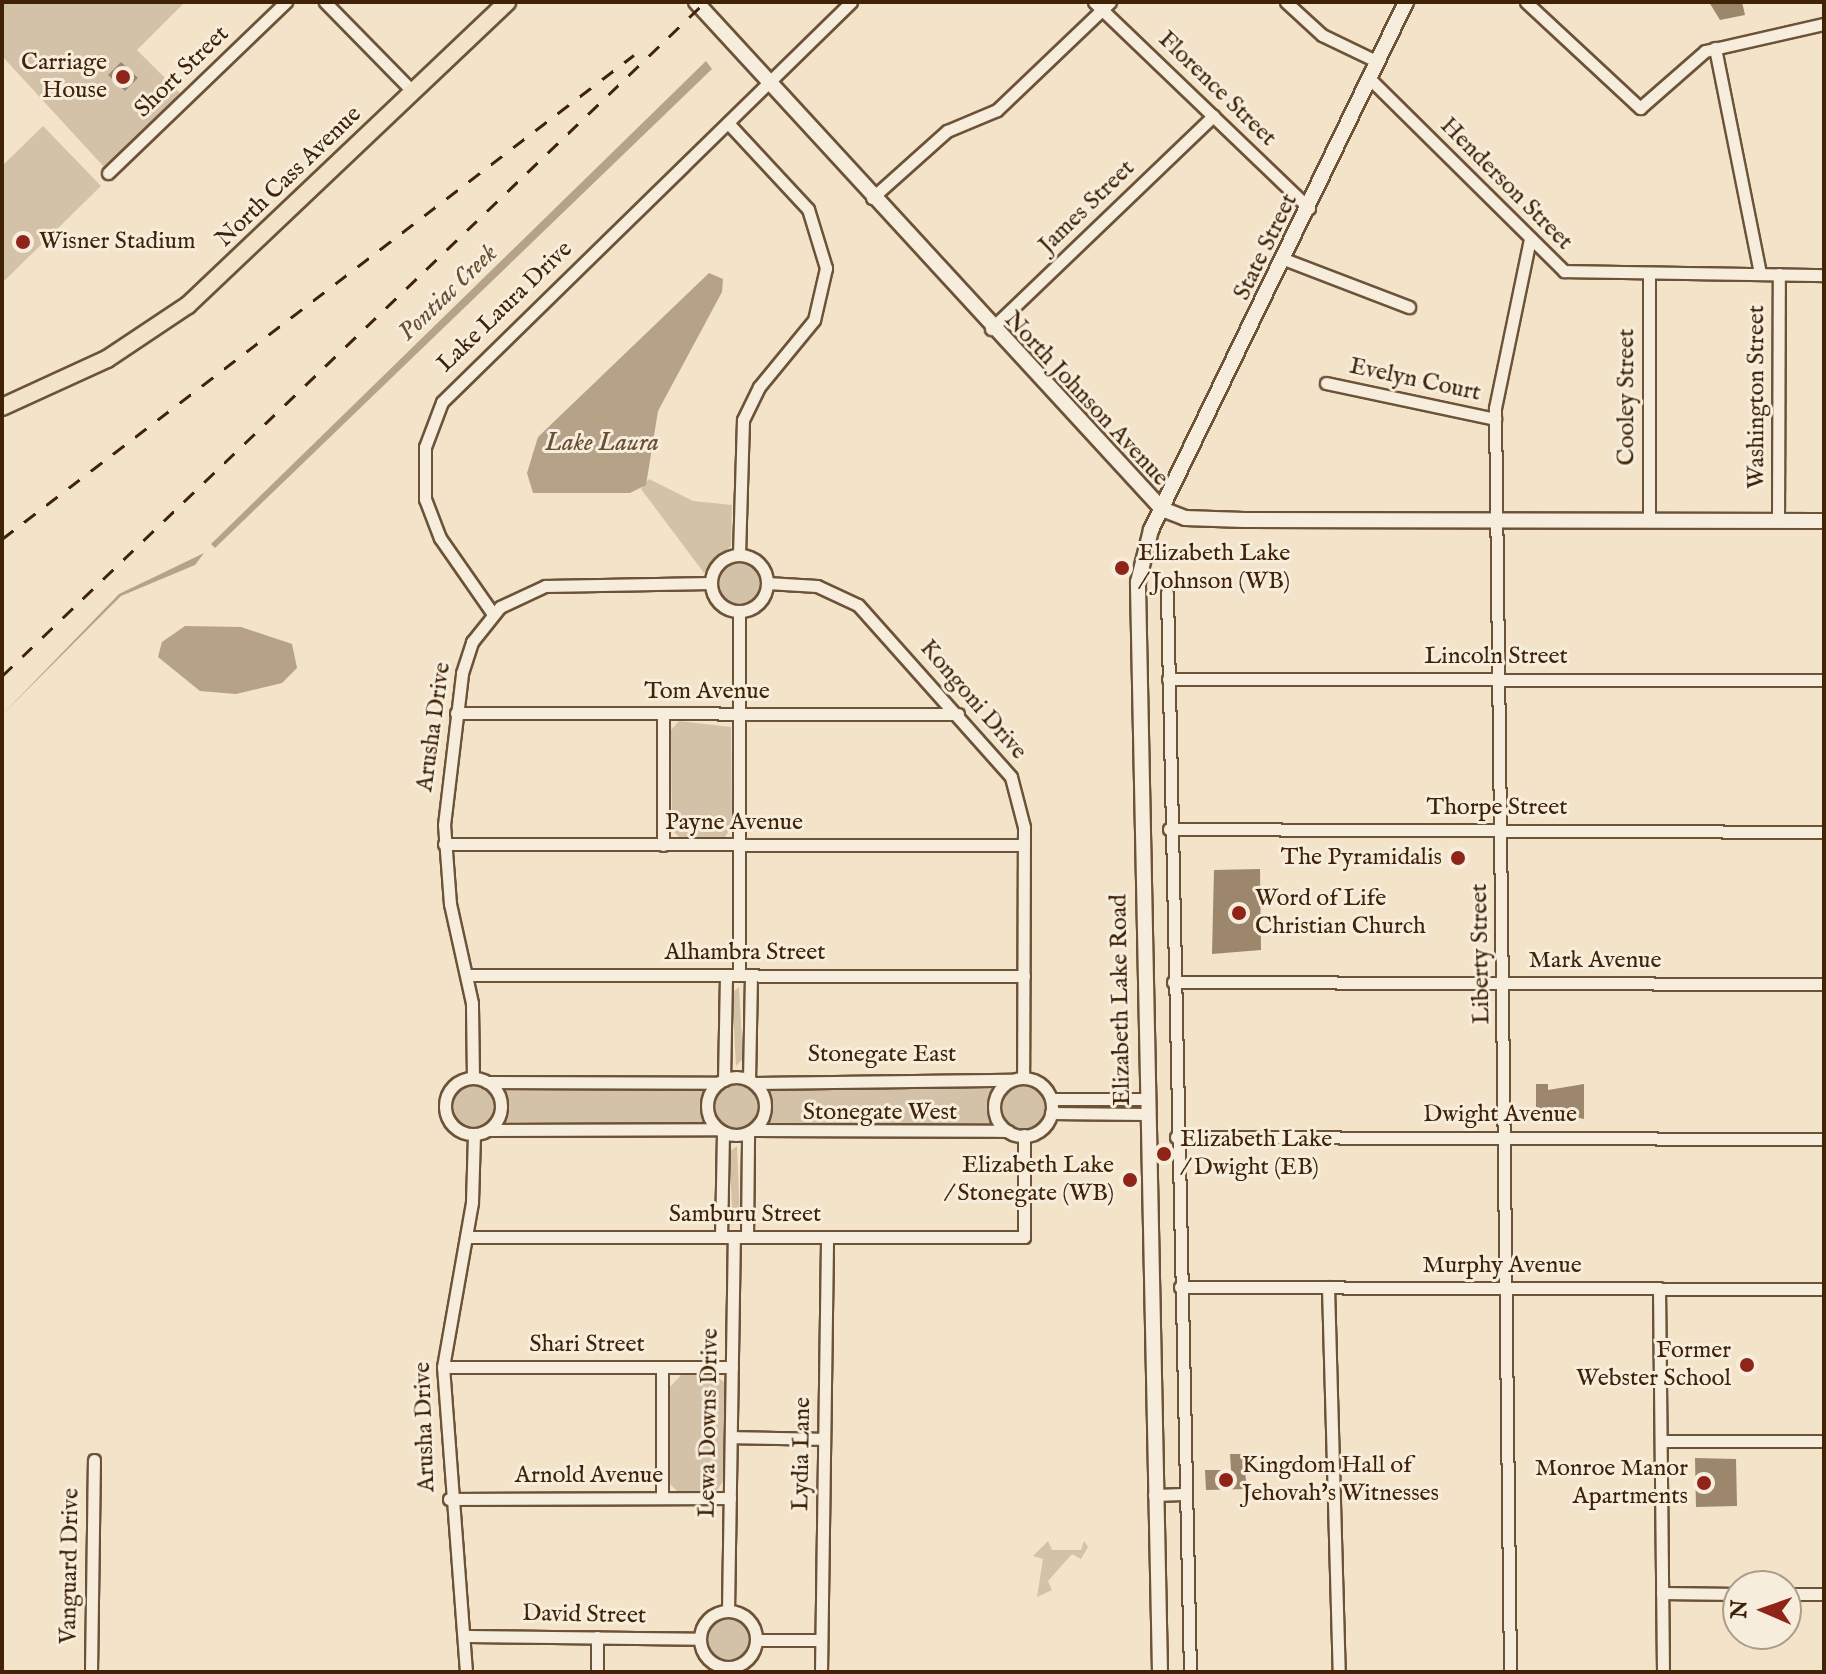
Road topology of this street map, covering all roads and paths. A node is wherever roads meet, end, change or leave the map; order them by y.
1 (286, 2) edge
2 (325, 2) edge
3 (507, 2) edge
4 (696, 2) edge
5 (851, 2) edge
6 (1286, 2) edge
7 (1406, 2) edge
8 (1526, 2) edge
9 (1102, 5) edge
10 (1824, 24) edge
11 (1715, 48) junction
12 (1378, 62) junction
13 (1370, 79) junction
14 (769, 83) junction
15 (413, 92) junction
16 (1213, 116) junction
17 (728, 123) junction
18 (108, 173) dead end
19 (872, 198) junction
20 (1309, 208) junction
21 (1530, 239) junction
22 (1284, 259) junction
23 (1649, 273) junction
24 (1760, 274) junction
25 (1779, 274) junction
26 (1824, 275) edge
27 (1409, 307) dead end
28 (991, 329) junction
29 (1326, 383) dead end
30 (2, 407) edge
31 (1495, 419) junction
32 (1162, 509) junction
33 (1497, 520) junction
34 (1649, 521) junction
35 (1778, 521) junction
36 (1824, 521) edge
37 (739, 555) junction
38 (711, 583) junction
39 (767, 583) junction
40 (1167, 593) dead end
41 (739, 612) junction
42 (493, 614) junction
43 (1168, 679) junction
44 (1501, 679) junction
45 (1824, 680) edge
46 (456, 713) junction
47 (663, 714) junction
48 (739, 714) junction
49 (958, 714) junction
50 (1169, 829) junction
51 (1504, 830) junction
52 (1824, 832) edge
53 (444, 844) junction
54 (663, 845) junction
55 (739, 845) junction
56 (1024, 845) junction
57 (467, 975) junction
58 (726, 975) junction
59 (745, 975) junction
60 (1024, 976) junction
61 (1173, 982) junction
62 (1504, 982) junction
63 (1824, 984) edge
64 (473, 1078) junction
65 (1018, 1079) junction
66 (722, 1081) junction
67 (487, 1082) junction
68 (752, 1082) junction
69 (1051, 1099) junction
70 (1146, 1106) junction
71 (1051, 1113) junction
72 (488, 1130) junction
73 (720, 1130) junction
74 (751, 1131) junction
75 (1008, 1131) junction
76 (474, 1135) junction
77 (1024, 1135) junction
78 (1176, 1137) junction
79 (1505, 1137) junction
80 (1824, 1139) edge
81 (466, 1237) junction
82 (727, 1237) junction
83 (747, 1237) junction
84 (827, 1237) junction
85 (1180, 1287) junction
86 (1328, 1287) junction
87 (1507, 1288) junction
88 (1659, 1288) junction
89 (1824, 1289) edge
90 (443, 1367) junction
91 (662, 1367) junction
92 (732, 1367) junction
93 (731, 1437) junction
94 (824, 1439) junction
95 (1661, 1441) junction
96 (1824, 1441) edge
97 (94, 1460) dead end
98 (1184, 1494) junction
99 (1154, 1495) junction
100 (662, 1498) junction
101 (730, 1498) junction
102 (449, 1499) junction
103 (1662, 1593) junction
104 (1722, 1594) edge
105 (1802, 1594) edge
106 (1824, 1594) edge
107 (728, 1611) junction
108 (467, 1636) junction
109 (597, 1637) junction
110 (700, 1639) junction
111 (757, 1640) junction
112 (821, 1640) junction
113 (728, 1670) edge
114 (91, 1672) edge
115 (466, 1672) edge
116 (597, 1672) edge
117 (821, 1672) edge
118 (1160, 1672) edge
119 (1190, 1672) edge
120 (1339, 1672) edge
121 (1510, 1672) edge
122 (1663, 1672) edge

1 - 18 street, Short Street
2 - 15 street
3 - 15 main road, North Cass Avenue
4 - 14 main road, North Johnson Avenue
5 - 14 street, Lake Laura Drive
6 - 12 street
7 - 12 main road, State Street
8 - 11 street
9 - 16 street, Florence Street
9 - 19 street
10 - 11 street
11 - 24 street, Washington Street
12 - 13 main road, State Street
13 - 20 main road, State Street
13 - 21 street, Henderson Street
14 - 17 street, Lake Laura Drive
14 - 19 main road, North Johnson Avenue
15 - 30 main road, North Cass Avenue
16 - 20 street, Florence Street
16 - 28 street, James Street
17 - 37 street
17 - 42 street, Lake Laura Drive
19 - 28 main road, North Johnson Avenue
20 - 22 main road, State Street
21 - 23 street, Henderson Street
21 - 31 street, Liberty Street
22 - 27 street
22 - 32 main road, State Street
23 - 24 street, Henderson Street
23 - 34 street, Cooley Street
24 - 25 street, Henderson Street
25 - 26 street, Henderson Street
25 - 35 street, Washington Street
28 - 32 main road, North Johnson Avenue
29 - 31 street, Evelyn Court
31 - 33 street, Liberty Street
32 - 33 main road, North Johnson Avenue
32 - 70 main road, Elizabeth Lake Road
33 - 34 main road, North Johnson Avenue
33 - 44 street, Liberty Street
34 - 35 main road, North Johnson Avenue
35 - 36 main road, North Johnson Avenue
37 - 38 street
37 - 39 street
38 - 41 street
38 - 42 street
39 - 41 street
39 - 49 street, Kongoni Drive
40 - 43 street
41 - 48 street
42 - 46 street, Arusha Drive
43 - 44 street, Lincoln Street
43 - 50 street
44 - 45 street, Lincoln Street
44 - 51 street, Liberty Street
46 - 47 street, Tom Avenue
46 - 53 street, Arusha Drive
47 - 48 street, Tom Avenue
47 - 54 street
48 - 49 street, Tom Avenue
48 - 55 street
49 - 56 street, Kongoni Drive
50 - 51 street, Thorpe Street
50 - 61 street
51 - 52 street, Thorpe Street
51 - 62 street, Liberty Street
53 - 54 street, Payne Avenue
53 - 57 street, Arusha Drive
54 - 55 street, Payne Avenue
55 - 56 street, Payne Avenue
55 - 59 street
56 - 60 street, Kongoni Drive
57 - 58 street, Alhambra Street
57 - 64 street, Arusha Drive
58 - 59 street, Alhambra Street
58 - 66 street
59 - 60 street, Alhambra Street
59 - 68 street
60 - 65 street, Kongoni Drive
61 - 62 street, Mark Avenue
61 - 78 street
62 - 63 street, Mark Avenue
62 - 79 street, Liberty Street
64 - 67 street
64 - 76 street
65 - 68 street, Stonegate East
65 - 69 street
65 - 75 street
66 - 67 street
66 - 68 street
66 - 73 street
67 - 72 street
68 - 74 street
69 - 70 street
69 - 71 street
70 - 71 street
70 - 99 main road, Elizabeth Lake Road
71 - 77 street
72 - 73 street
72 - 76 street
73 - 74 street
73 - 82 street, Lewa Downs Drive
74 - 75 street, Stonegate West
74 - 83 street
75 - 77 street
76 - 81 street, Arusha Drive
77 - 84 street, Samburu Street
78 - 79 street, Dwight Avenue
78 - 85 street
79 - 80 street, Dwight Avenue
79 - 87 street, Liberty Street
81 - 82 street, Samburu Street
81 - 90 street, Arusha Drive
82 - 83 street, Samburu Street
82 - 92 street, Lewa Downs Drive
83 - 84 street, Samburu Street
84 - 94 street, Lydia Lane
85 - 86 street, Murphy Avenue
85 - 98 street
86 - 87 street, Murphy Avenue
86 - 120 street
87 - 88 street, Murphy Avenue
87 - 121 street, Liberty Street
88 - 89 street, Murphy Avenue
88 - 95 street
90 - 91 street, Shari Street
90 - 102 street, Arusha Drive
91 - 92 street, Shari Street
91 - 100 street
92 - 93 street, Lewa Downs Drive
93 - 94 street
93 - 101 street, Lewa Downs Drive
94 - 112 street, Lydia Lane
95 - 96 street
95 - 103 street
97 - 114 street, Vanguard Drive
98 - 99 street
98 - 119 street
99 - 118 main road, Elizabeth Lake Road
100 - 101 street, Arnold Avenue
100 - 102 street, Arnold Avenue
101 - 107 street, Lewa Downs Drive
102 - 108 street, Arusha Drive
103 - 104 street
103 - 122 street
105 - 106 street
107 - 110 street
107 - 111 street
108 - 109 street, David Street
108 - 115 street, Arusha Drive
109 - 110 street, David Street
109 - 116 street
110 - 113 street
111 - 112 street
111 - 113 street
112 - 117 street, Lydia Lane

